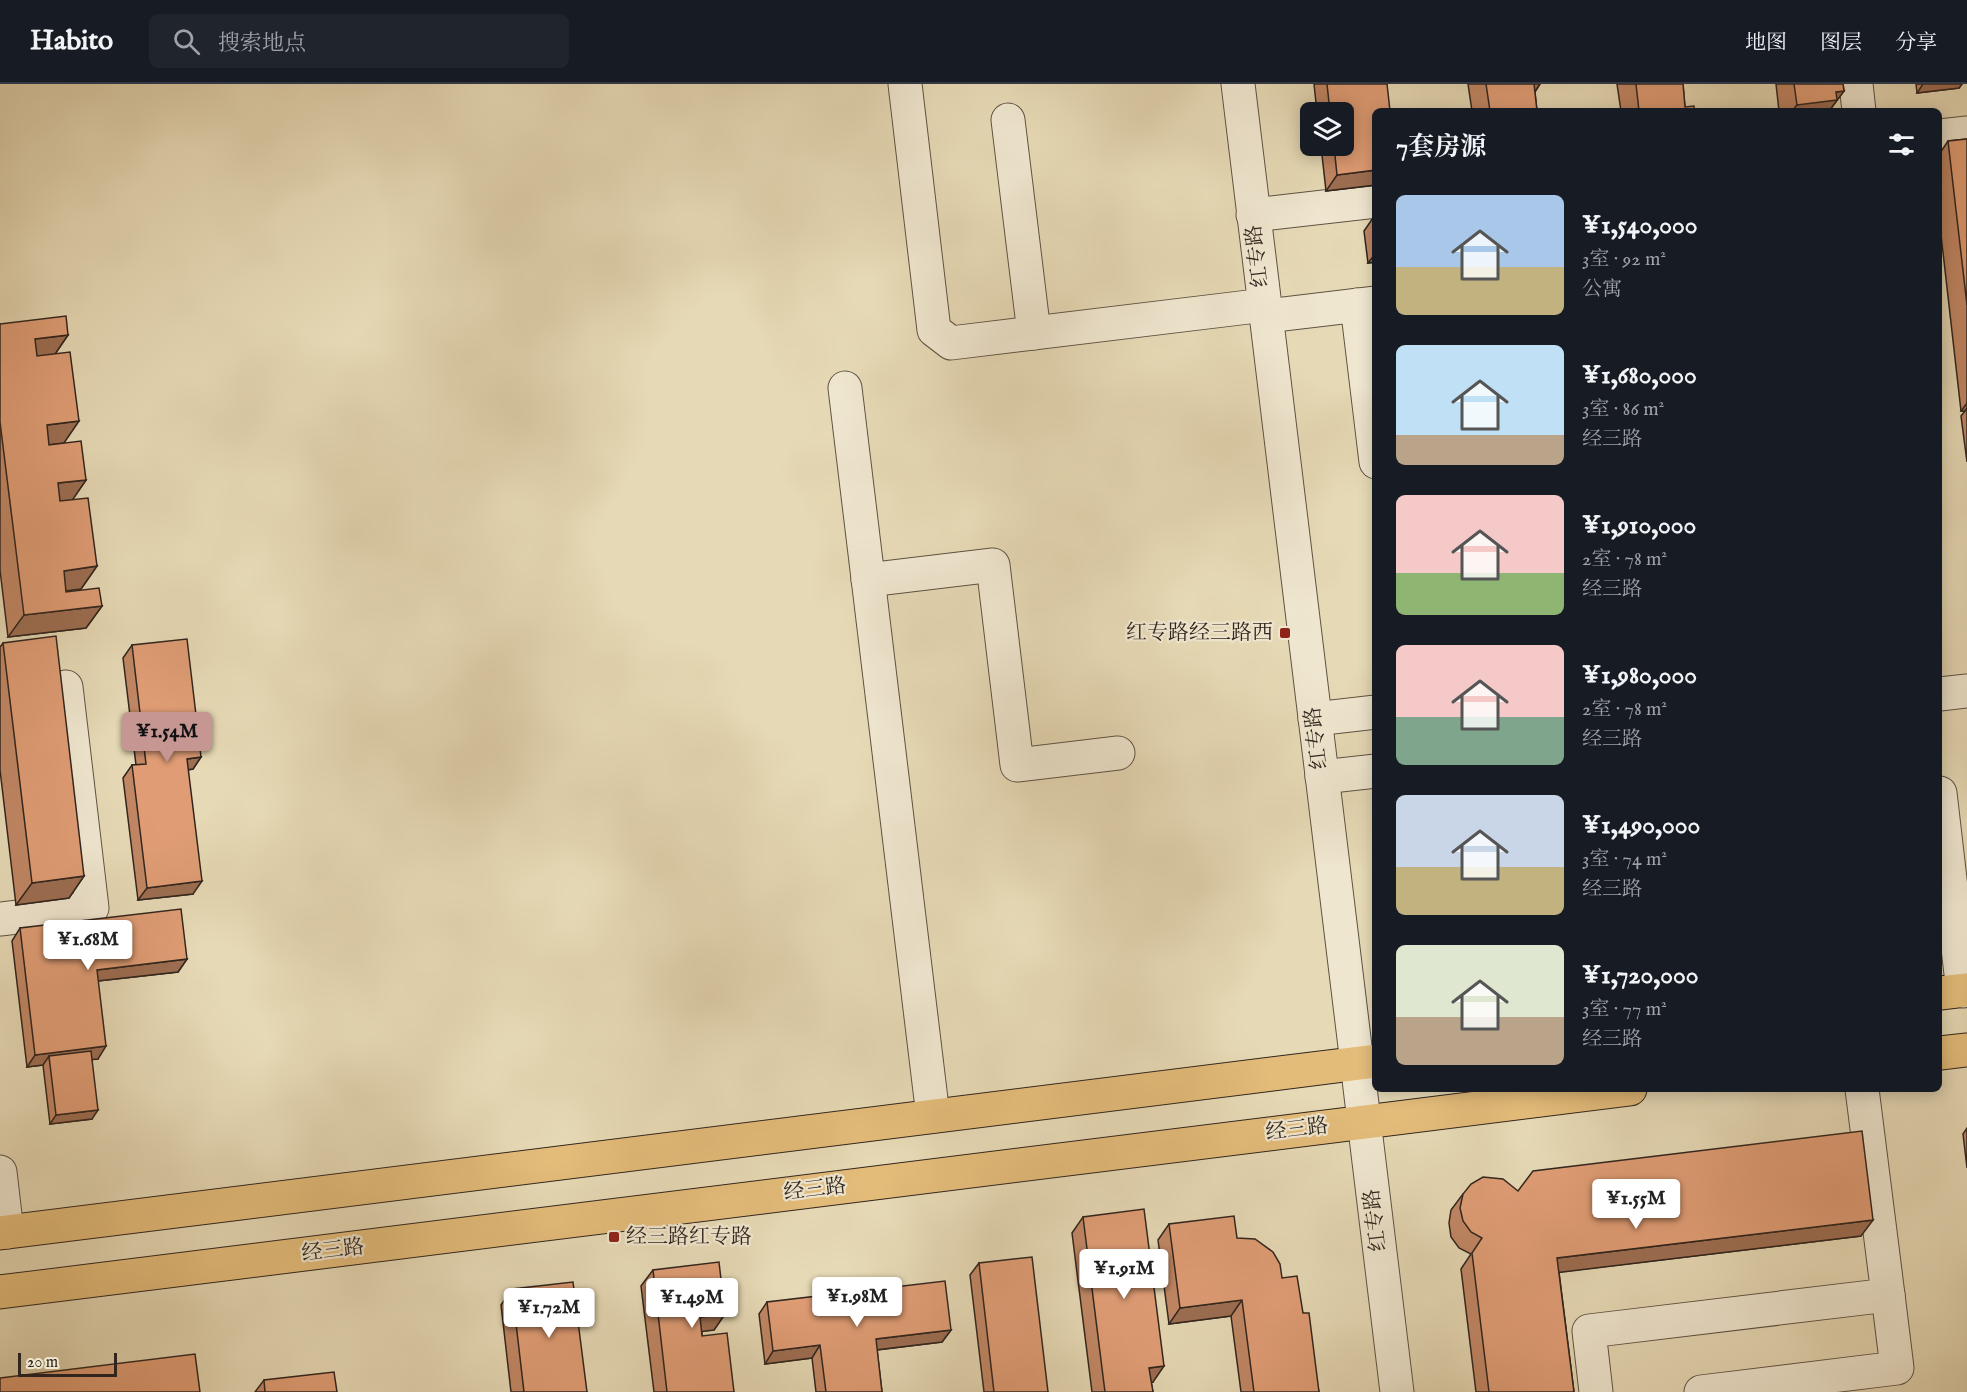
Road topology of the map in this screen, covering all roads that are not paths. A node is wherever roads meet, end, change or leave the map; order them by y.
1 (904, 84) edge
2 (1238, 84) edge
3 (1856, 84) edge
4 (1859, 108) edge
5 (1008, 120) dead end
6 (1967, 133) edge
7 (1942, 136) edge
8 (1372, 201) edge
9 (1254, 215) junction
10 (1366, 304) edge
11 (1265, 310) junction
12 (1034, 333) junction
13 (845, 388) dead end
14 (1372, 399) edge
15 (868, 580) junction
16 (66, 687) dead end
17 (1967, 690) edge
18 (1942, 694) edge
19 (1372, 712) edge
20 (1315, 719) junction
21 (1118, 753) dead end
22 (1372, 771) edge
23 (1322, 777) junction
24 (1942, 819) edge
25 (0, 919) edge
26 (1956, 991) edge
27 (1967, 1050) edge
28 (1942, 1053) edge
29 (1366, 1062) edge
30 (1606, 1092) edge
31 (1862, 1092) edge
32 (933, 1116) junction
33 (1364, 1122) junction
34 (0, 1172) edge
35 (4, 1233) edge
36 (0, 1292) edge
37 (1888, 1295) junction
38 (1397, 1392) edge
39 (1596, 1392) edge
40 (1701, 1392) edge

1 - 12 street
2 - 9 street, 红专路
3 - 4 street
5 - 12 street
6 - 7 street
8 - 9 street
9 - 11 street, 红专路
10 - 11 street
10 - 14 street
11 - 12 street
11 - 20 street, 红专路
13 - 15 street
15 - 21 street
15 - 32 street
16 - 25 street
17 - 18 street
19 - 20 street
20 - 23 street, 红专路
22 - 23 street
23 - 29 street, 红专路
24 - 26 street
27 - 28 main road
29 - 32 main road
29 - 33 street, 红专路
30 - 33 main road, 经三路
31 - 37 street
32 - 35 main road
33 - 36 main road, 经三路
33 - 38 street, 红专路
34 - 35 street
37 - 39 street
37 - 40 street

